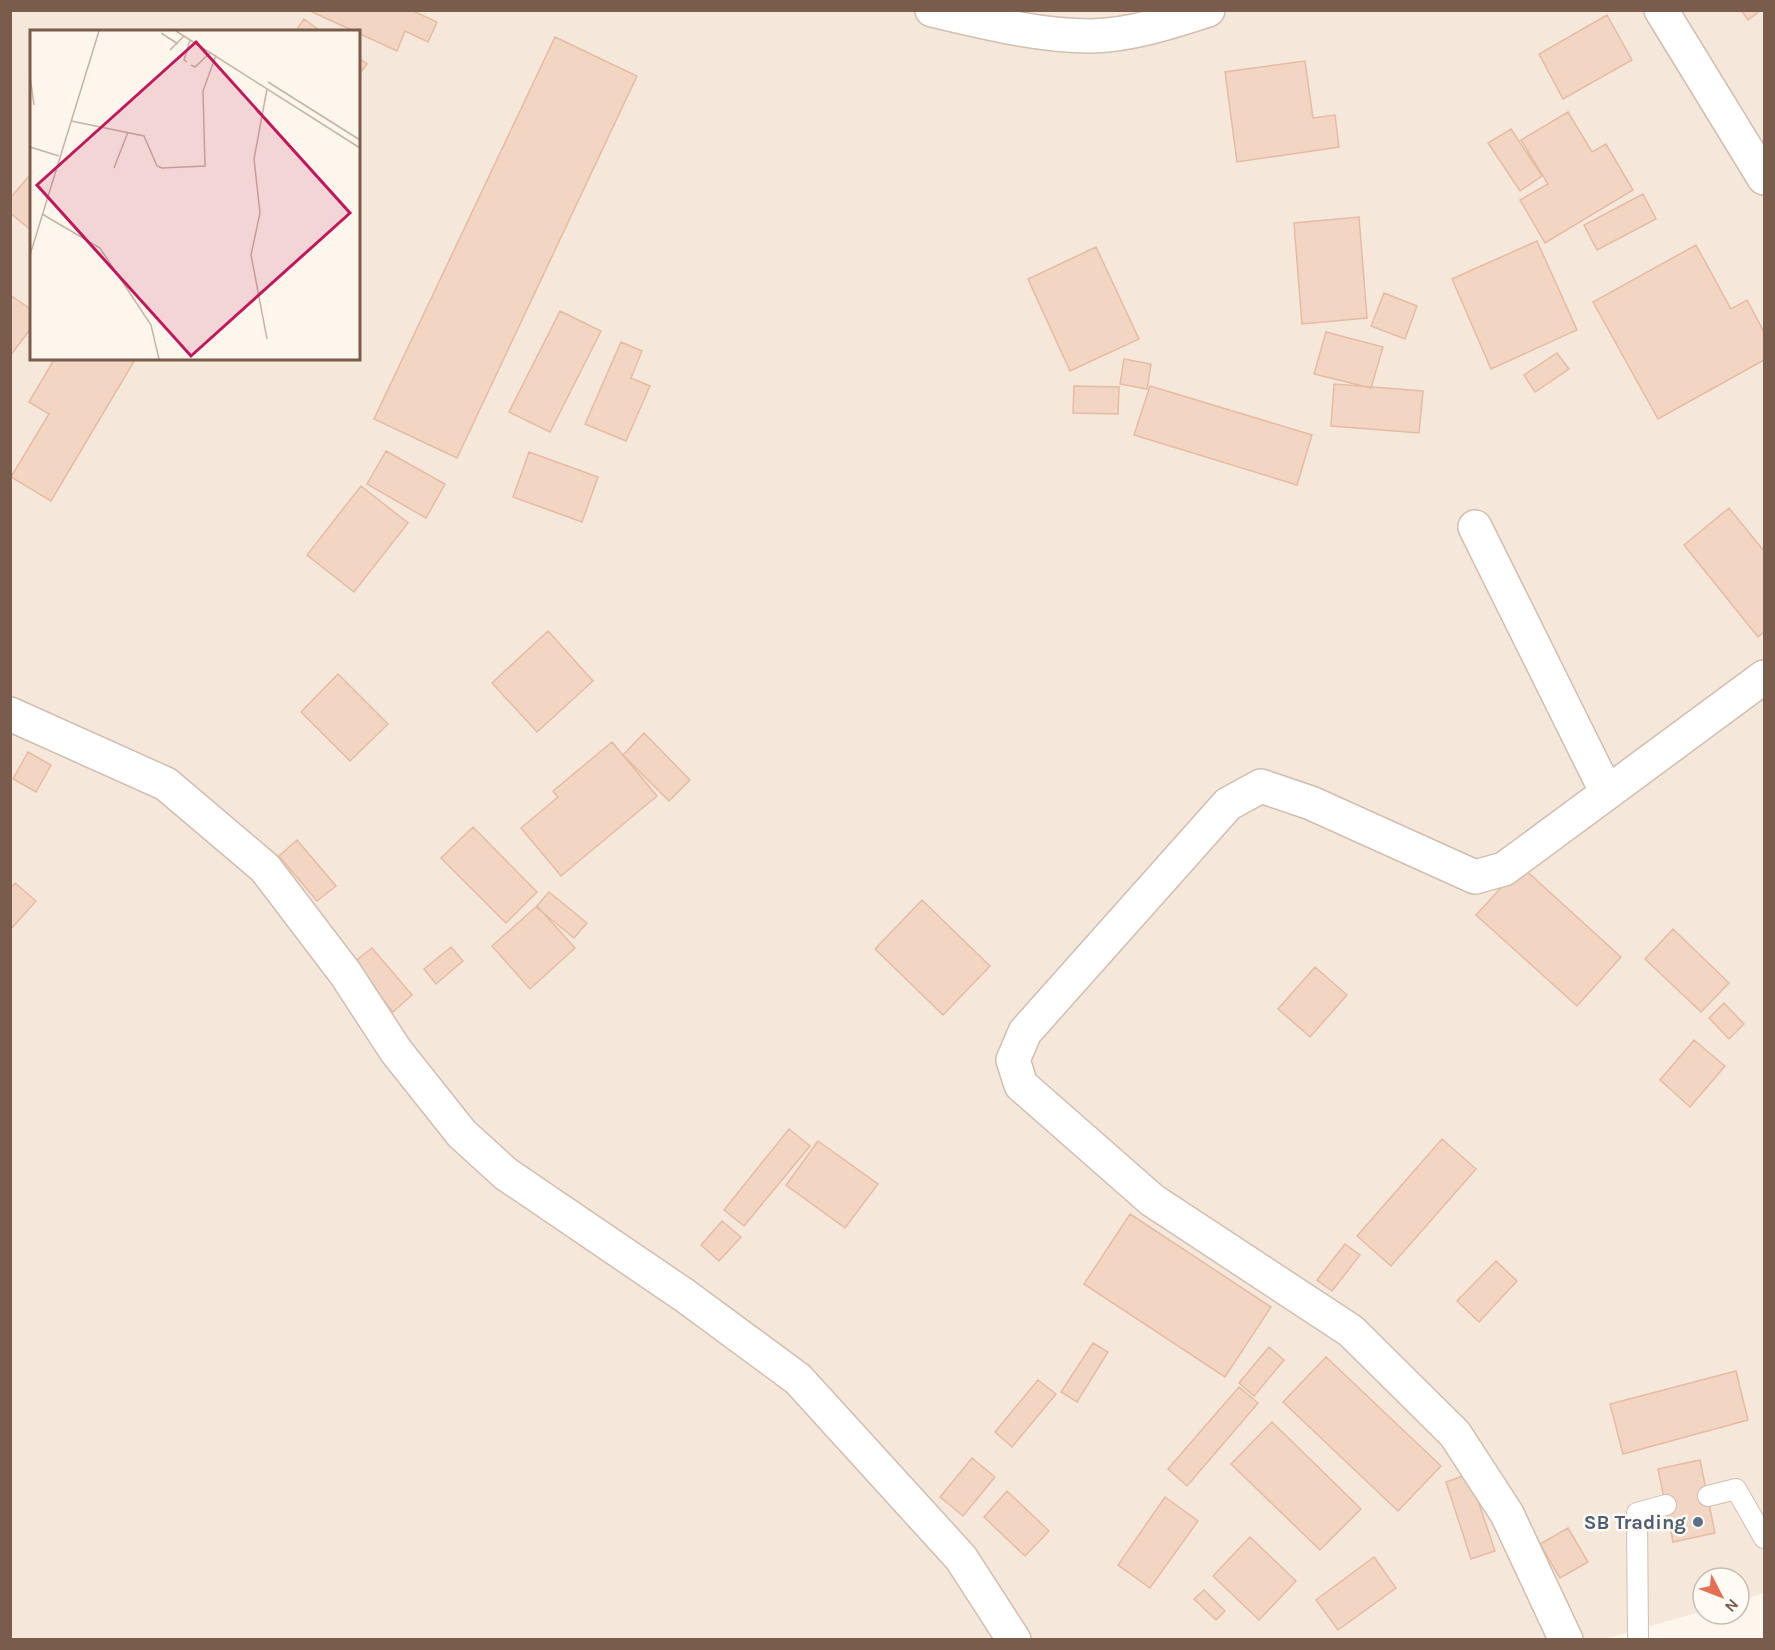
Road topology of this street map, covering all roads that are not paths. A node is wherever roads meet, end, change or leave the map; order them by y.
1 (932, 10) edge
2 (1208, 10) edge
3 (1661, 10) edge
4 (1764, 178) edge
5 (1475, 526) dead end
6 (1764, 677) edge
7 (10, 714) edge
8 (1607, 793) junction
9 (1708, 1496) dead end
10 (1666, 1505) dead end
11 (1764, 1538) edge
12 (1014, 1640) edge
13 (1566, 1640) edge
14 (1638, 1640) edge

1 - 2 street
3 - 4 street
5 - 8 street
6 - 8 street
7 - 12 street
8 - 13 street
9 - 11 lane
10 - 14 lane

